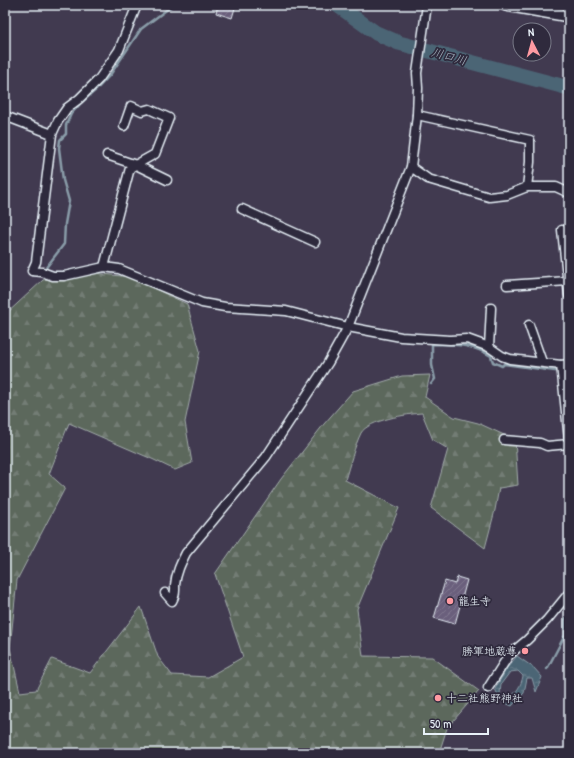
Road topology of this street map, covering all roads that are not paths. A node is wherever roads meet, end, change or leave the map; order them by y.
1 (137, 5) edge
2 (427, 5) edge
3 (506, 5) edge
4 (569, 16) edge
5 (417, 114) junction
6 (5, 116) edge
7 (124, 126) dead end
8 (52, 134) junction
9 (107, 155) dead end
10 (136, 164) junction
11 (411, 167) junction
12 (167, 180) dead end
13 (527, 188) junction
14 (569, 193) edge
15 (242, 209) dead end
16 (562, 230) dead end
17 (315, 242) dead end
18 (567, 255) edge
19 (104, 266) junction
20 (568, 281) junction
21 (507, 285) dead end
22 (569, 295) edge
23 (491, 308) dead end
24 (529, 325) dead end
25 (348, 327) junction
26 (489, 347) junction
27 (542, 362) junction
28 (564, 364) edge
29 (504, 440) dead end
30 (569, 440) edge
31 (569, 444) edge
32 (165, 593) dead end
33 (569, 593) edge
34 (488, 688) dead end

1 - 8 street
2 - 5 street
3 - 4 main road
5 - 11 street
5 - 13 street
6 - 8 street
7 - 10 street
8 - 19 street
9 - 10 street
10 - 12 street
10 - 19 street
11 - 13 street
11 - 25 street
13 - 14 street
15 - 17 street
16 - 18 street
18 - 20 street
19 - 25 street
20 - 21 street
20 - 22 street
23 - 26 street
24 - 27 street
25 - 26 street
25 - 32 street
26 - 27 street
27 - 28 street
28 - 30 street
29 - 31 street
33 - 34 street

